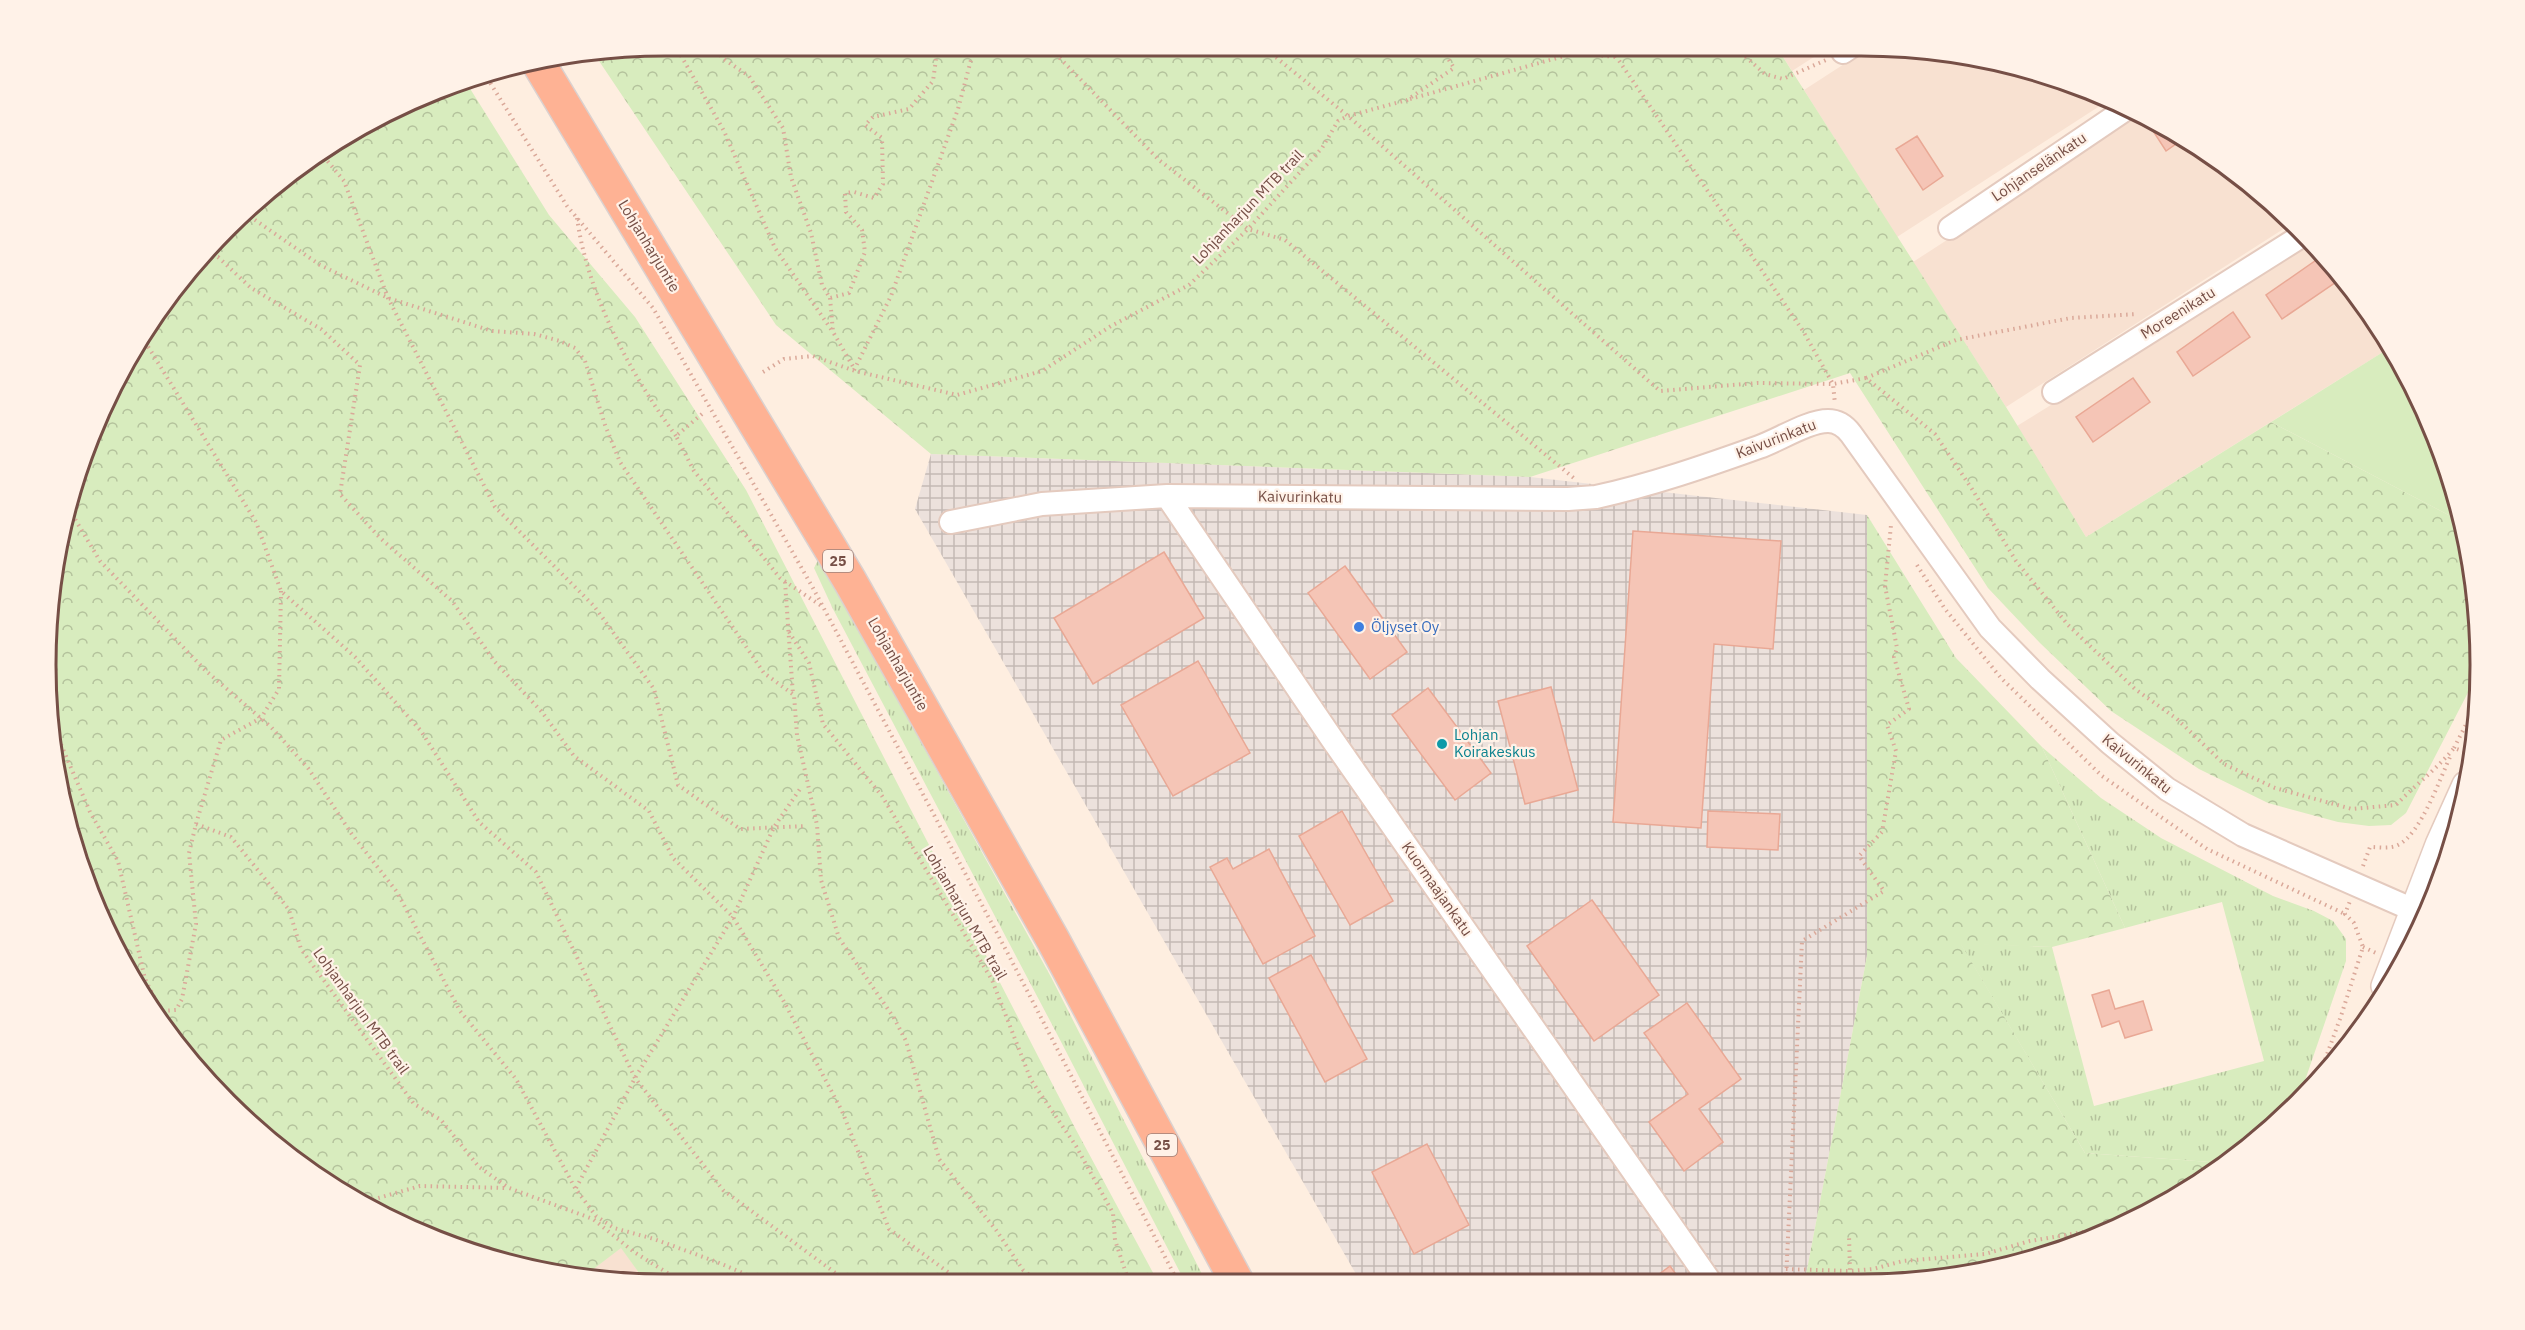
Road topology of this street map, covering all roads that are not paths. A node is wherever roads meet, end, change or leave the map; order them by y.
1 (541, 68) edge
2 (2119, 113) edge
3 (1950, 228) dead end
4 (2296, 239) edge
5 (2054, 392) dead end
6 (1167, 495) junction
7 (951, 522) dead end
8 (2417, 912) edge
9 (1123, 1073) junction
10 (1200, 1216) junction
11 (1226, 1274) edge
12 (1233, 1274) edge
13 (1254, 1274) edge
14 (1705, 1274) edge

1 - 9 highway, Lohjanharjuntie / 25
2 - 3 street, Lohjanselänkatu
4 - 5 street, Moreenikatu
6 - 7 street, Kaivurinkatu
6 - 8 street, Kaivurinkatu
6 - 14 street, Kuormaajankatu
9 - 10 highway, Lohjanharjuntie / 25
9 - 13 highway
10 - 11 highway
10 - 12 highway, Lohjanharjuntie / 25

